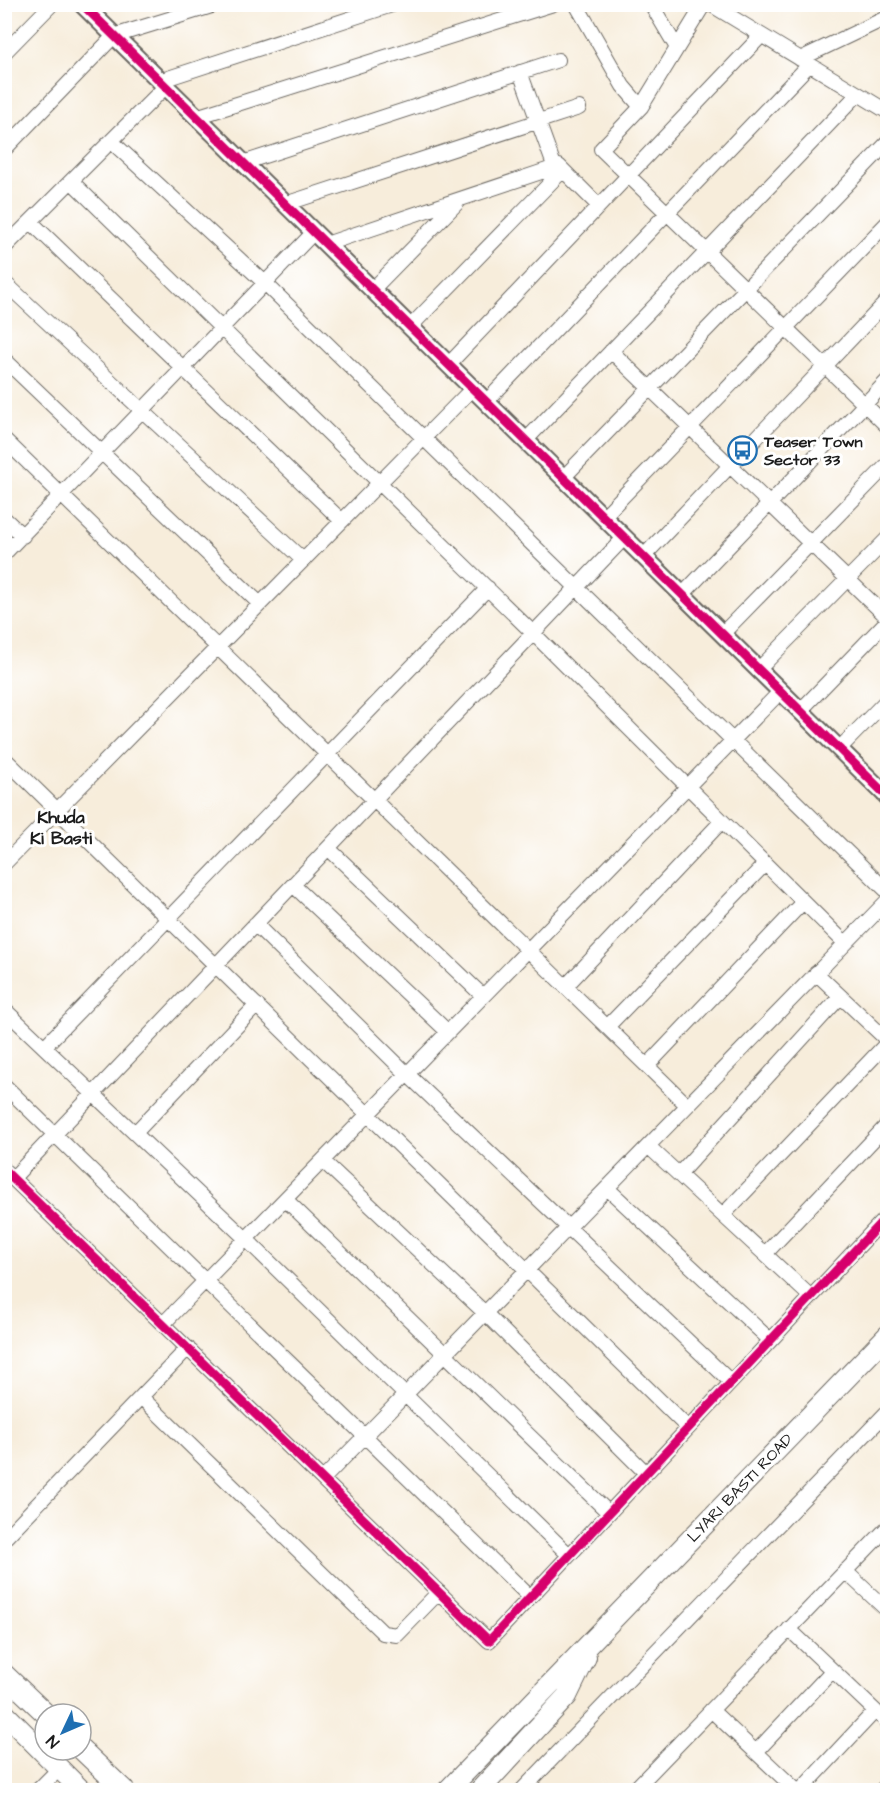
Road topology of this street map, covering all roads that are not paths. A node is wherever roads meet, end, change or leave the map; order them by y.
1 (52, 4) edge
2 (82, 4) edge
3 (218, 4) edge
4 (395, 4) edge
5 (553, 4) edge
6 (576, 4) edge
7 (651, 4) edge
8 (704, 4) edge
9 (720, 6) edge
10 (888, 17) edge
11 (114, 36) junction
12 (760, 36) junction
13 (7, 46) edge
14 (677, 48) junction
15 (558, 60) dead end
16 (804, 62) junction
17 (520, 72) junction
18 (162, 84) junction
19 (858, 94) junction
20 (884, 106) edge
21 (641, 107) junction
22 (579, 108) dead end
23 (196, 117) junction
24 (538, 122) junction
25 (111, 141) junction
26 (888, 142) edge
27 (4, 150) edge
28 (243, 163) junction
29 (559, 169) junction
30 (628, 175) junction
31 (71, 181) junction
32 (460, 200) junction
33 (285, 204) junction
34 (599, 206) junction
35 (667, 213) junction
36 (31, 222) junction
37 (888, 222) edge
38 (320, 238) junction
39 (4, 248) edge
40 (707, 252) junction
41 (4, 282) edge
42 (265, 283) junction
43 (745, 289) junction
44 (372, 290) junction
45 (888, 300) edge
46 (410, 327) junction
47 (222, 328) junction
48 (785, 328) junction
49 (611, 351) junction
50 (4, 359) edge
51 (448, 365) junction
52 (825, 366) junction
53 (183, 368) junction
54 (888, 380) edge
55 (472, 388) junction
56 (650, 388) junction
57 (486, 402) junction
58 (864, 405) junction
59 (143, 411) junction
60 (690, 427) junction
61 (888, 427) edge
62 (4, 439) edge
63 (423, 439) junction
64 (525, 441) junction
65 (103, 452) junction
66 (888, 464) edge
67 (730, 466) junction
68 (563, 478) junction
69 (380, 483) junction
70 (62, 495) junction
71 (770, 504) junction
72 (603, 517) junction
73 (4, 518) edge
74 (342, 521) junction
75 (23, 536) junction
76 (624, 538) junction
77 (888, 538) edge
78 (810, 543) junction
79 (4, 555) edge
80 (644, 557) junction
81 (303, 560) junction
82 (848, 579) junction
83 (488, 588) junction
84 (577, 588) junction
85 (682, 595) junction
86 (261, 604) junction
87 (888, 619) edge
88 (534, 633) junction
89 (722, 634) junction
90 (218, 646) junction
91 (758, 670) junction
92 (780, 692) junction
93 (888, 699) edge
94 (800, 711) junction
95 (732, 742) junction
96 (838, 749) junction
97 (328, 753) junction
98 (4, 758) edge
99 (687, 787) junction
100 (885, 789) edge
101 (375, 798) junction
102 (57, 810) junction
103 (722, 821) junction
104 (328, 848) junction
105 (7, 856) edge
106 (765, 864) junction
107 (293, 885) junction
108 (888, 892) edge
109 (888, 900) edge
110 (803, 902) junction
111 (168, 918) junction
112 (255, 924) junction
113 (845, 944) junction
114 (528, 950) junction
115 (216, 965) junction
116 (816, 974) junction
117 (566, 986) junction
118 (483, 996) junction
119 (840, 997) junction
120 (257, 1005) junction
121 (4, 1009) edge
122 (607, 1027) junction
123 (448, 1032) junction
124 (888, 1042) edge
125 (44, 1047) junction
126 (647, 1066) junction
127 (407, 1074) junction
128 (4, 1085) edge
129 (93, 1094) junction
130 (687, 1106) junction
131 (368, 1114) junction
132 (888, 1124) edge
133 (135, 1133) junction
134 (54, 1134) junction
135 (648, 1146) junction
136 (323, 1161) junction
137 (9, 1174) edge
138 (679, 1174) junction
139 (607, 1188) junction
140 (285, 1199) junction
141 (723, 1215) junction
142 (888, 1215) edge
143 (568, 1227) junction
144 (246, 1239) junction
145 (765, 1254) junction
146 (526, 1271) junction
147 (206, 1281) junction
148 (811, 1297) junction
149 (484, 1313) junction
150 (163, 1324) junction
151 (888, 1335) edge
152 (770, 1340) junction
153 (188, 1348) junction
154 (445, 1354) junction
155 (731, 1382) junction
156 (405, 1395) junction
157 (141, 1397) junction
158 (888, 1411) edge
159 (688, 1428) junction
160 (365, 1436) junction
161 (646, 1473) junction
162 (322, 1479) junction
163 (609, 1513) junction
164 (888, 1527) edge
165 (4, 1539) edge
166 (569, 1555) junction
167 (845, 1571) junction
168 (439, 1593) junction
169 (530, 1597) junction
170 (888, 1611) edge
171 (789, 1629) junction
172 (594, 1641) junction
173 (832, 1671) junction
174 (4, 1674) edge
175 (33, 1702) edge
176 (711, 1710) junction
177 (875, 1712) junction
178 (4, 1713) edge
179 (888, 1723) edge
180 (756, 1752) junction
181 (93, 1761) edge
182 (60, 1768) junction
183 (888, 1784) edge
184 (786, 1787) edge
185 (38, 1791) edge
186 (81, 1791) edge
187 (124, 1791) edge
188 (448, 1791) edge
189 (480, 1791) edge
190 (522, 1791) edge
191 (634, 1791) edge
192 (801, 1791) edge
193 (882, 1791) edge

1 - 13 street
2 - 11 street
3 - 11 street
4 - 18 street
5 - 23 street
6 - 21 street
7 - 14 street
8 - 14 street
9 - 12 street
10 - 16 street
11 - 18 street
11 - 27 street
12 - 16 street
12 - 30 street
14 - 21 street
15 - 17 street
16 - 19 street
16 - 35 street
17 - 24 street
17 - 28 street
18 - 23 street
18 - 25 street
19 - 20 street
19 - 40 street
21 - 30 street
22 - 24 street
23 - 28 street
24 - 29 street
24 - 33 street
25 - 31 street
25 - 42 street
26 - 43 street
28 - 33 street
29 - 32 street
29 - 34 street
29 - 46 street
30 - 34 street
30 - 35 street
31 - 36 street
31 - 47 street
32 - 38 street
32 - 44 street
33 - 38 street
34 - 51 street
35 - 40 street
35 - 57 street
36 - 39 street
36 - 53 street
37 - 48 street
38 - 42 street
38 - 44 street
40 - 43 street
40 - 49 street
41 - 59 street
42 - 47 street
42 - 63 street
43 - 48 street
43 - 56 street
44 - 46 street
45 - 52 street
46 - 51 street
47 - 53 street
47 - 69 street
48 - 52 street
48 - 60 street
49 - 56 street
49 - 64 street
50 - 65 street
51 - 55 street
52 - 58 street
52 - 67 street
53 - 59 street
53 - 74 street
54 - 58 street
55 - 57 street
55 - 63 street
56 - 60 street
56 - 68 street
57 - 64 street
58 - 61 street
58 - 71 street
59 - 65 street
59 - 81 street
60 - 67 street
60 - 72 street
62 - 70 street
63 - 69 street
63 - 84 street
64 - 68 street
65 - 70 street
65 - 86 street
66 - 78 street
67 - 71 street
67 - 80 street
68 - 72 street
69 - 74 street
69 - 83 street
70 - 75 street
70 - 90 street
71 - 78 street
71 - 85 street
72 - 76 street
73 - 75 street
74 - 81 street
75 - 79 street
76 - 80 street
76 - 84 street
77 - 82 street
78 - 82 street
78 - 89 street
80 - 85 street
81 - 86 street
82 - 87 street
82 - 91 street
83 - 88 street
83 - 97 street
84 - 88 street
84 - 95 street
85 - 89 street
86 - 90 street
87 - 94 street
88 - 99 street
88 - 101 street
89 - 91 street
90 - 97 street
90 - 102 street
91 - 92 street
92 - 94 street
92 - 95 street
93 - 96 street
94 - 96 street
95 - 99 street
95 - 108 street
96 - 100 street
97 - 101 street
97 - 111 street
98 - 102 street
99 - 103 street
99 - 114 street
101 - 104 street
101 - 114 street
102 - 105 street
102 - 111 street
103 - 106 street
103 - 117 street
104 - 107 street
104 - 118 street
106 - 110 street
106 - 122 street
107 - 112 street
107 - 123 street
109 - 113 street
110 - 113 street
110 - 126 street
111 - 115 street
111 - 125 street
112 - 115 street
112 - 127 street
113 - 116 street
114 - 117 street
114 - 118 street
115 - 120 street
115 - 129 street
116 - 119 street
116 - 130 street
117 - 122 street
118 - 123 street
119 - 124 street
119 - 138 street
120 - 131 street
120 - 133 street
121 - 125 street
122 - 126 street
123 - 127 street
124 - 141 street
125 - 129 street
126 - 130 street
127 - 131 street
127 - 143 street
128 - 134 street
129 - 133 street
129 - 134 street
130 - 135 street
131 - 136 street
131 - 146 street
132 - 145 street
133 - 144 street
134 - 137 street
134 - 147 street
135 - 138 street
135 - 139 street
136 - 140 street
136 - 149 street
137 - 150 street
138 - 141 street
139 - 143 street
139 - 152 street
140 - 144 street
140 - 154 street
141 - 145 street
142 - 148 street
143 - 146 street
143 - 155 street
144 - 147 street
144 - 156 street
145 - 148 street
146 - 149 street
146 - 159 street
147 - 150 street
147 - 160 street
148 - 152 street
149 - 154 street
149 - 161 street
150 - 153 street
151 - 172 main road, LYARI BASTI ROAD
152 - 155 street
153 - 157 street
153 - 162 street
154 - 156 street
154 - 163 street
155 - 159 street
156 - 160 street
156 - 166 street
157 - 165 street
157 - 168 street
158 - 190 street
159 - 161 street
160 - 162 street
160 - 169 street
161 - 163 street
162 - 168 street
163 - 166 street
164 - 167 street
166 - 169 street
167 - 170 street
167 - 171 street
168 - 169 street
171 - 173 street
171 - 176 street
172 - 188 main road, LYARI BASTI ROAD
172 - 189 main road, LYARI BASTI ROAD
173 - 177 street
173 - 180 street
174 - 175 main road
176 - 180 street
176 - 191 street
177 - 179 street
177 - 192 street
178 - 182 main road
180 - 184 street
181 - 187 main road
182 - 185 street
182 - 186 main road
183 - 193 street

